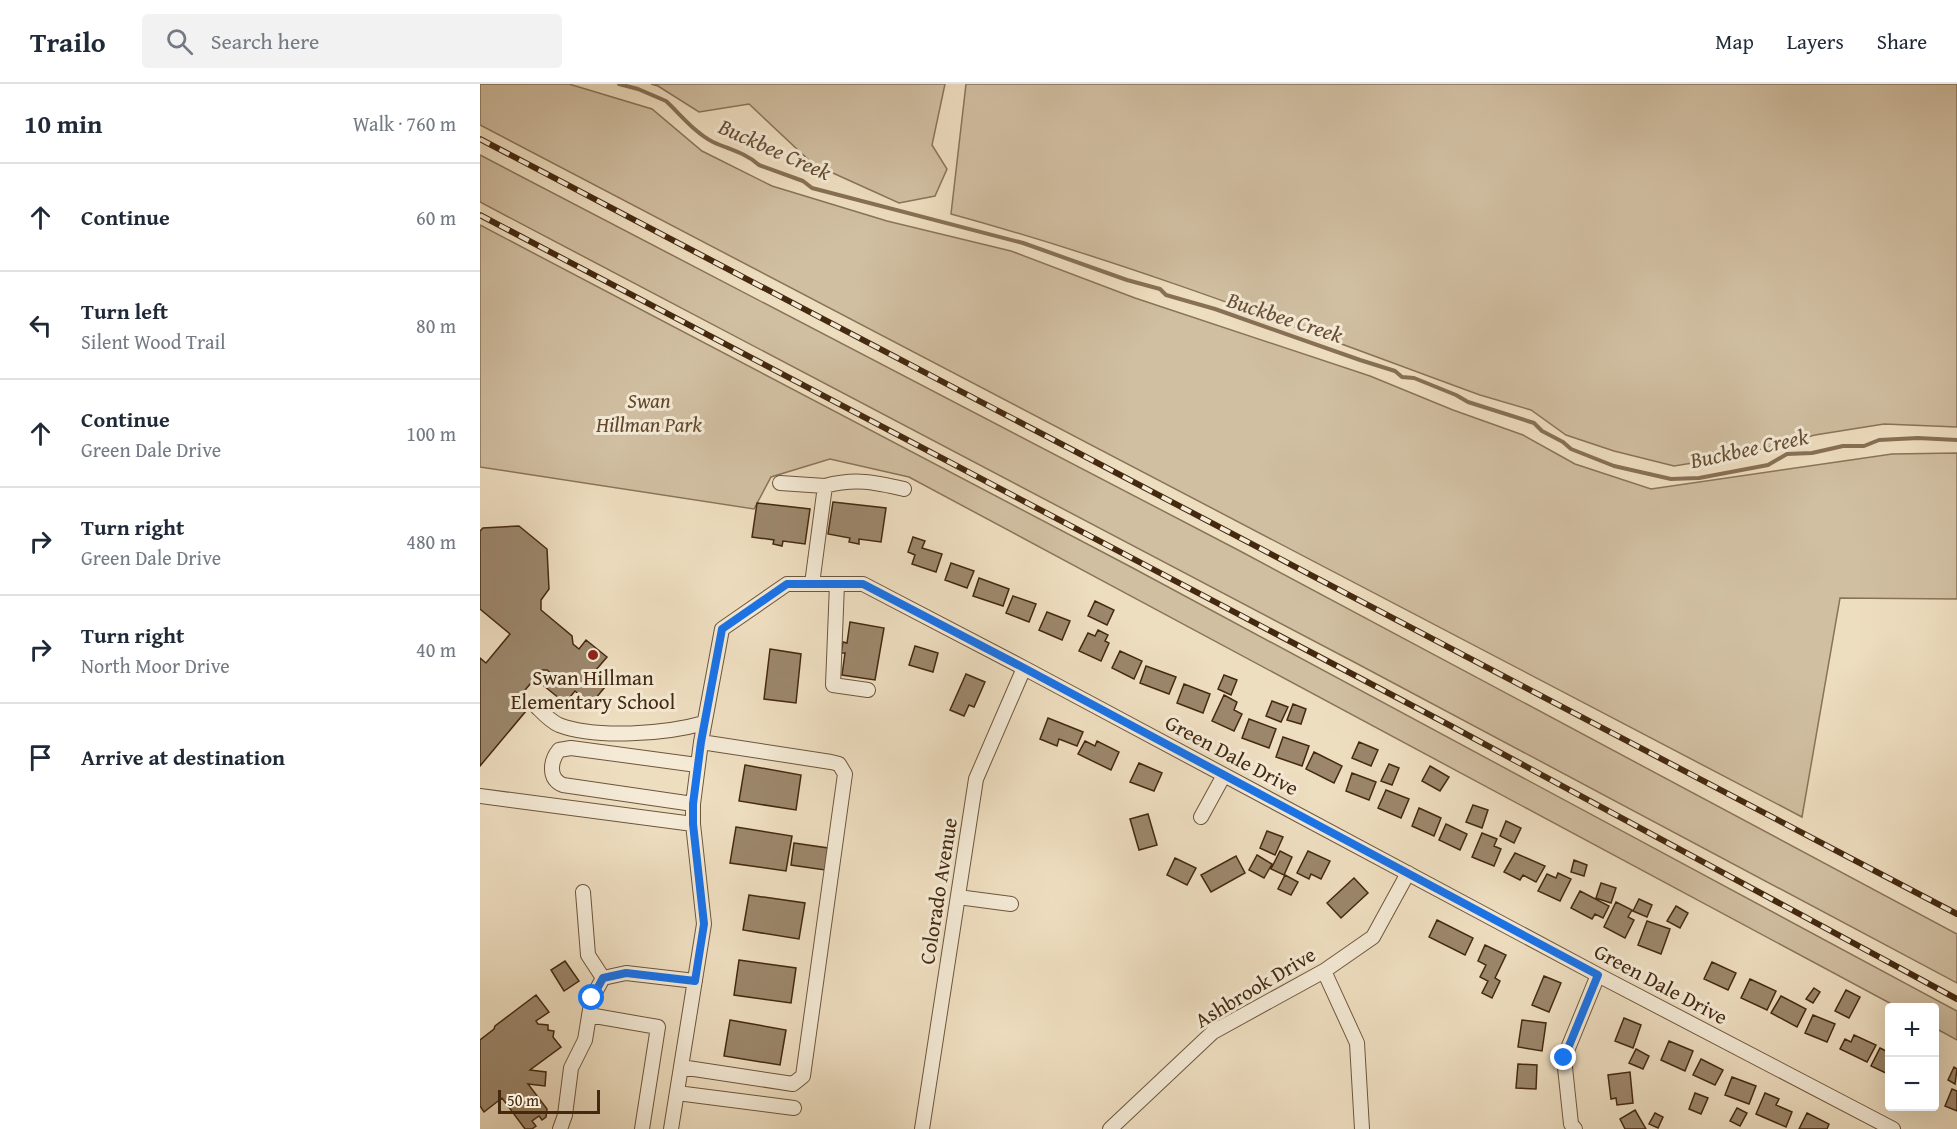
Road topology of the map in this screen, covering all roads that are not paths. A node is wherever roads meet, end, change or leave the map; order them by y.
1 (780, 483) dead end
2 (825, 486) junction
3 (904, 489) dead end
4 (812, 584) junction
5 (837, 584) junction
6 (1024, 668) junction
7 (868, 690) dead end
8 (537, 707) dead end
9 (704, 723) junction
10 (611, 732) junction
11 (701, 742) junction
12 (612, 754) junction
13 (697, 765) junction
14 (1224, 775) junction
15 (480, 796) edge
16 (693, 804) junction
17 (1201, 817) dead end
18 (693, 824) junction
19 (1408, 873) junction
20 (583, 892) dead end
21 (958, 897) junction
22 (1011, 904) dead end
23 (1324, 971) junction
24 (1598, 975) junction
25 (603, 978) junction
26 (695, 981) junction
27 (589, 1016) junction
28 (681, 1068) junction
29 (677, 1092) junction
30 (794, 1108) dead end
31 (560, 1129) edge
32 (642, 1129) edge
33 (671, 1129) edge
34 (922, 1129) edge
35 (1110, 1129) edge
36 (1362, 1129) edge
37 (1575, 1129) edge
38 (1893, 1129) edge

1 - 2 street
2 - 3 street
2 - 4 street
4 - 5 street, Green Dale Drive
4 - 9 street, Green Dale Drive
5 - 6 street, Green Dale Drive
5 - 7 street
6 - 14 street, Green Dale Drive
6 - 21 street, Colorado Avenue
8 - 10 street
9 - 10 street
9 - 11 street, Green Dale Drive
10 - 12 street
11 - 13 street, Green Dale Drive
11 - 28 street
12 - 13 street
12 - 16 street
13 - 16 street, Green Dale Drive
14 - 17 street
14 - 19 street, Green Dale Drive
15 - 18 street
16 - 18 street, Green Dale Drive
18 - 26 street, Green Dale Drive
19 - 23 street, Ashbrook Drive
19 - 24 street, Green Dale Drive
20 - 25 street
21 - 22 street
21 - 34 street, Colorado Avenue
23 - 35 street, Ashbrook Drive
23 - 36 street
24 - 37 street
24 - 38 street, Green Dale Drive
25 - 26 street
25 - 27 street
26 - 28 street, Green Dale Drive
27 - 31 street
27 - 32 street
28 - 29 street, Green Dale Drive
29 - 30 street
29 - 33 street, Green Dale Drive

